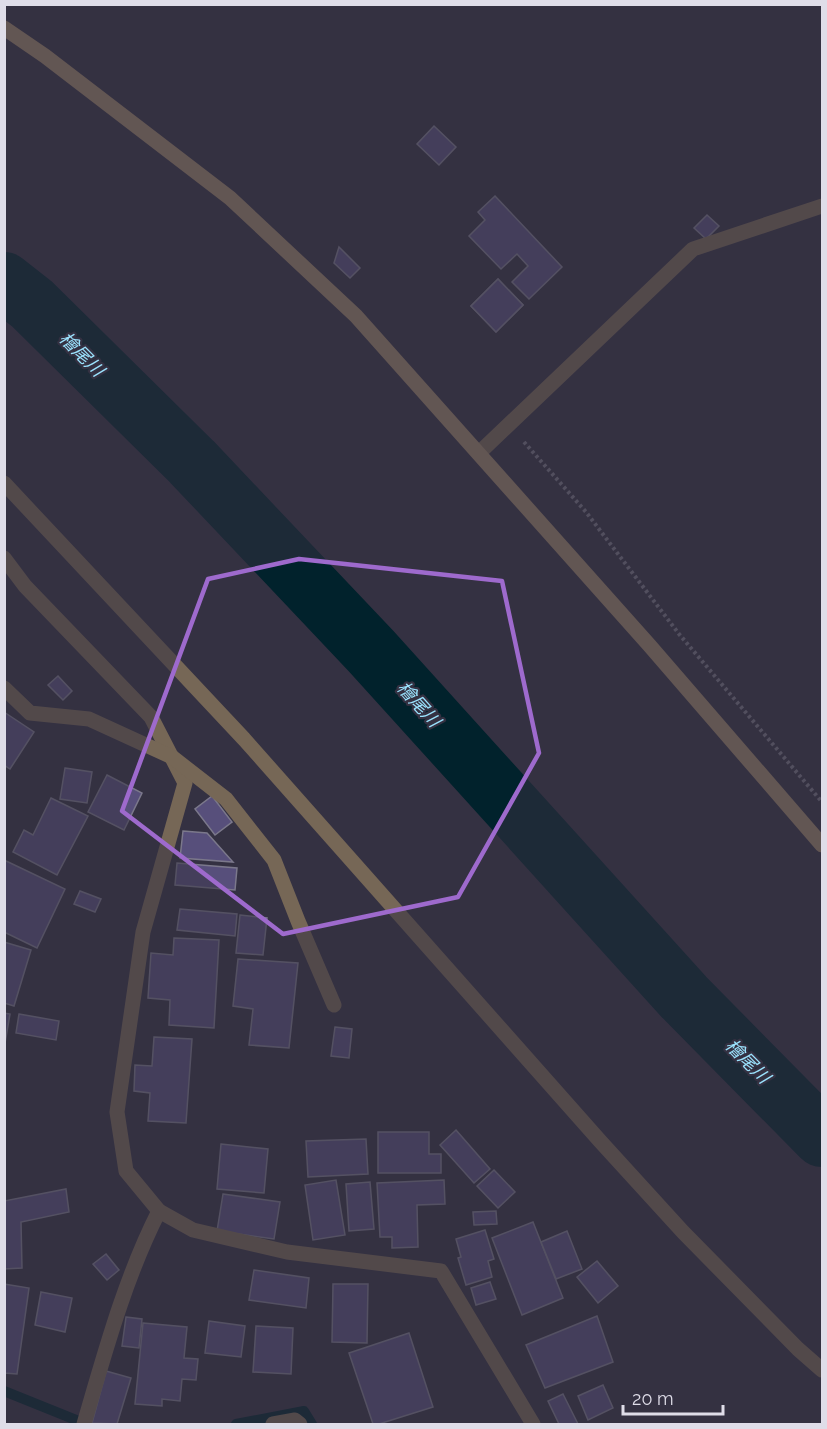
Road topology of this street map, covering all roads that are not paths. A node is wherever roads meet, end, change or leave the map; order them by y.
1 (4, 28) edge
2 (822, 207) edge
3 (479, 453) junction
4 (4, 483) edge
5 (4, 558) edge
6 (4, 571) edge
7 (24, 586) junction
8 (4, 688) edge
9 (172, 757) junction
10 (822, 845) edge
11 (334, 1005) dead end
12 (159, 1211) junction
13 (822, 1370) edge
14 (84, 1425) edge
15 (273, 1425) edge
16 (300, 1425) edge
17 (533, 1425) edge

1 - 3 street
2 - 3 street
3 - 10 street
4 - 13 street
5 - 7 street
6 - 7 street
7 - 9 street
8 - 9 street
9 - 11 street
9 - 12 street
12 - 14 street
12 - 17 street
15 - 16 street

